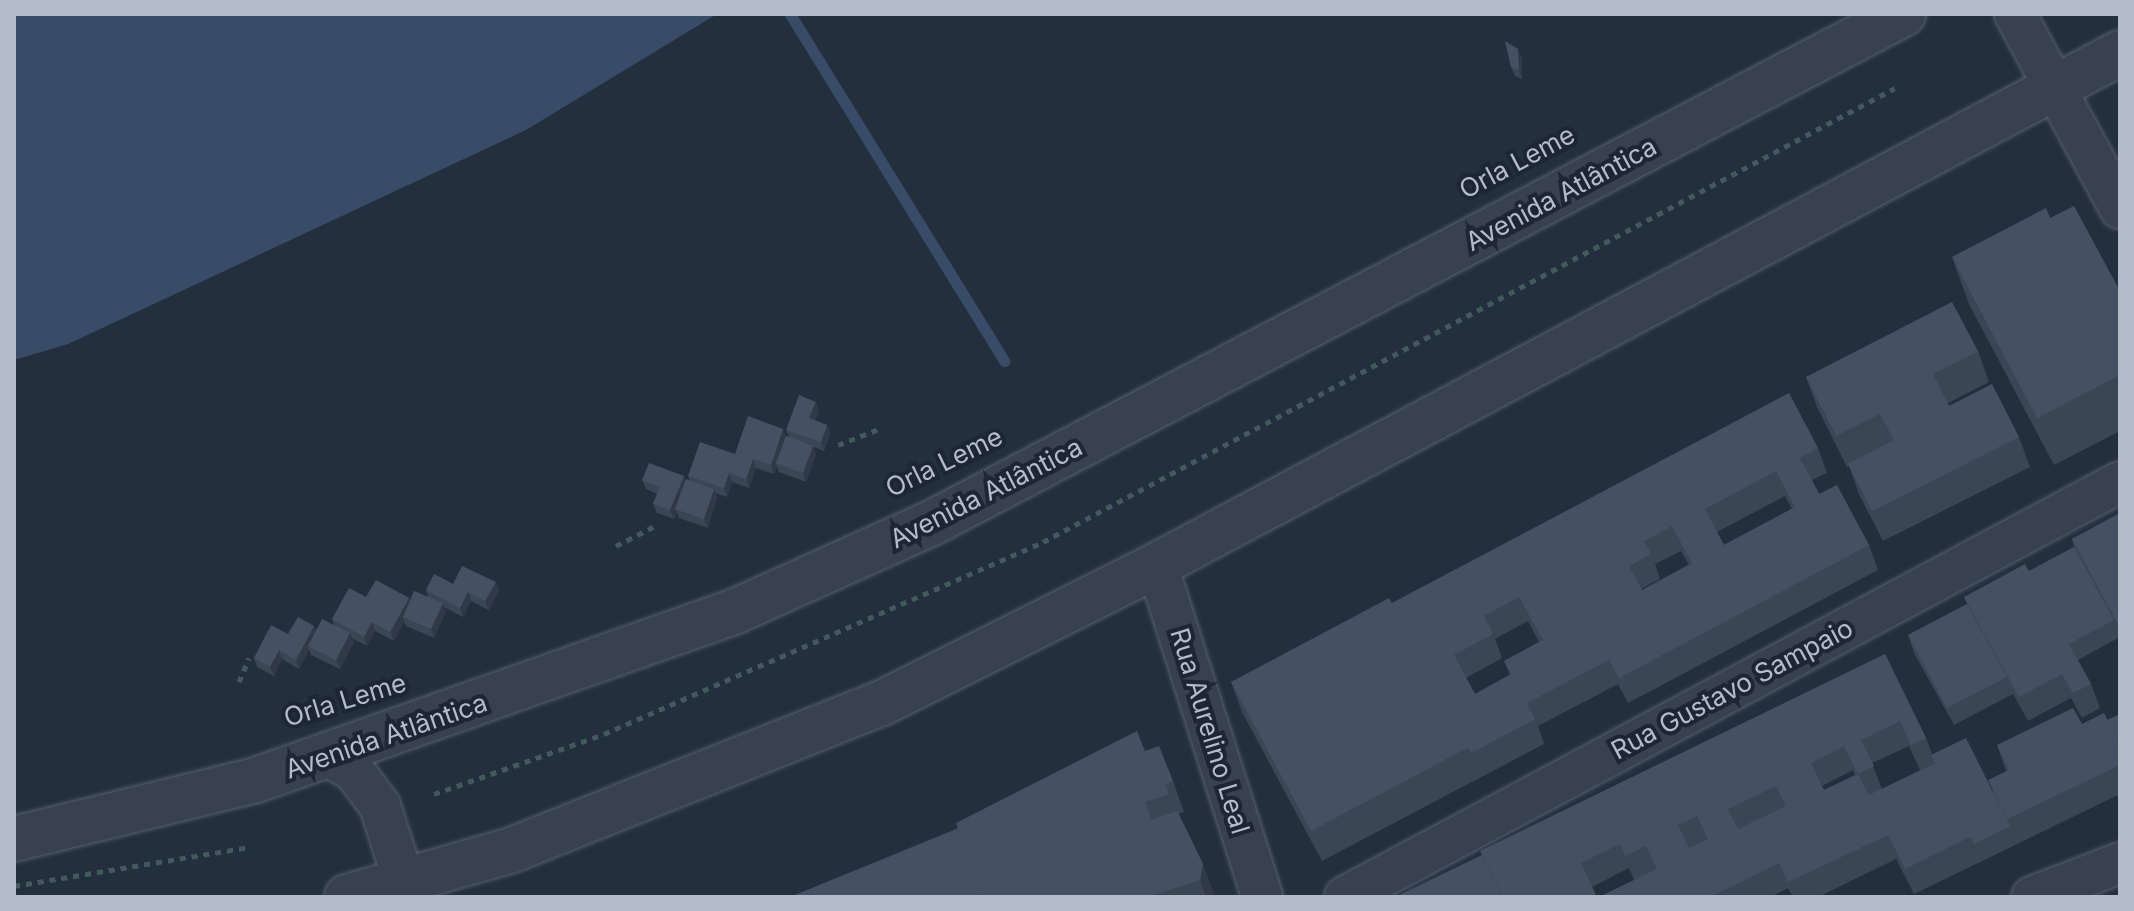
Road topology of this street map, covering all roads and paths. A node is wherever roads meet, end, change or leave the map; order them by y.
1 (1903, 14) edge
2 (2015, 14) edge
3 (2120, 53) edge
4 (1895, 88) dead end
5 (2052, 91) junction
6 (2120, 208) edge
7 (879, 429) dead end
8 (838, 445) dead end
9 (2120, 482) edge
10 (653, 527) dead end
11 (616, 546) dead end
12 (1157, 565) junction
13 (249, 658) dead end
14 (239, 682) dead end
15 (328, 756) junction
16 (434, 794) dead end
17 (14, 839) edge
18 (249, 847) dead end
19 (2120, 863) edge
20 (14, 886) edge
21 (407, 890) edge
22 (347, 897) edge
23 (1262, 897) edge
24 (1345, 897) edge
25 (2032, 897) edge

1 - 15 street, Avenida Atlântica
2 - 5 street
3 - 5 street
4 - 16 path
5 - 6 street
5 - 12 street
7 - 8 path
9 - 24 street, Rua Gustavo Sampaio
10 - 11 path
12 - 21 street
12 - 23 street, Rua Aurelino Leal
13 - 14 path
15 - 17 street, Avenida Atlântica
15 - 21 street
18 - 20 path
19 - 25 street
21 - 22 street

